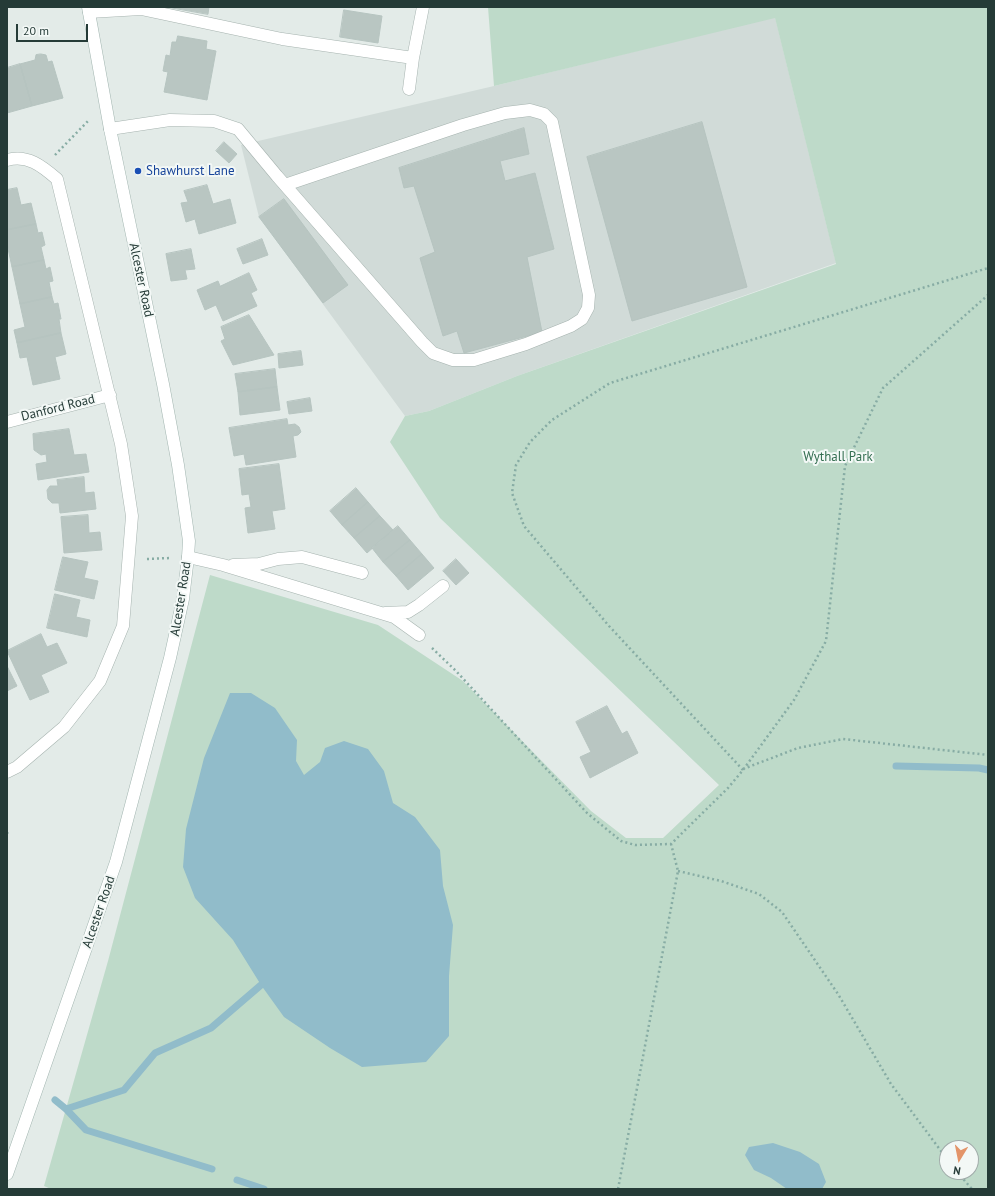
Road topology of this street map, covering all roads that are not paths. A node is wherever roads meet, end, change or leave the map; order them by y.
1 (423, 7) edge
2 (88, 10) edge
3 (413, 58) junction
4 (409, 89) dead end
5 (110, 129) junction
6 (7, 160) edge
7 (285, 185) junction
8 (110, 395) junction
9 (7, 422) edge
10 (188, 557) junction
11 (223, 565) junction
12 (362, 573) dead end
13 (443, 586) dead end
14 (382, 614) junction
15 (419, 635) road end
16 (7, 772) edge
17 (7, 1174) edge

1 - 3 street
2 - 3 street
2 - 5 street, Alcester Road
3 - 4 street
5 - 7 street
5 - 10 street, Alcester Road
6 - 8 street
7 - 7 street
8 - 9 street, Danford Road
8 - 16 street
10 - 11 street
10 - 17 street, Alcester Road
11 - 12 street
11 - 14 street
13 - 14 street
14 - 15 street

